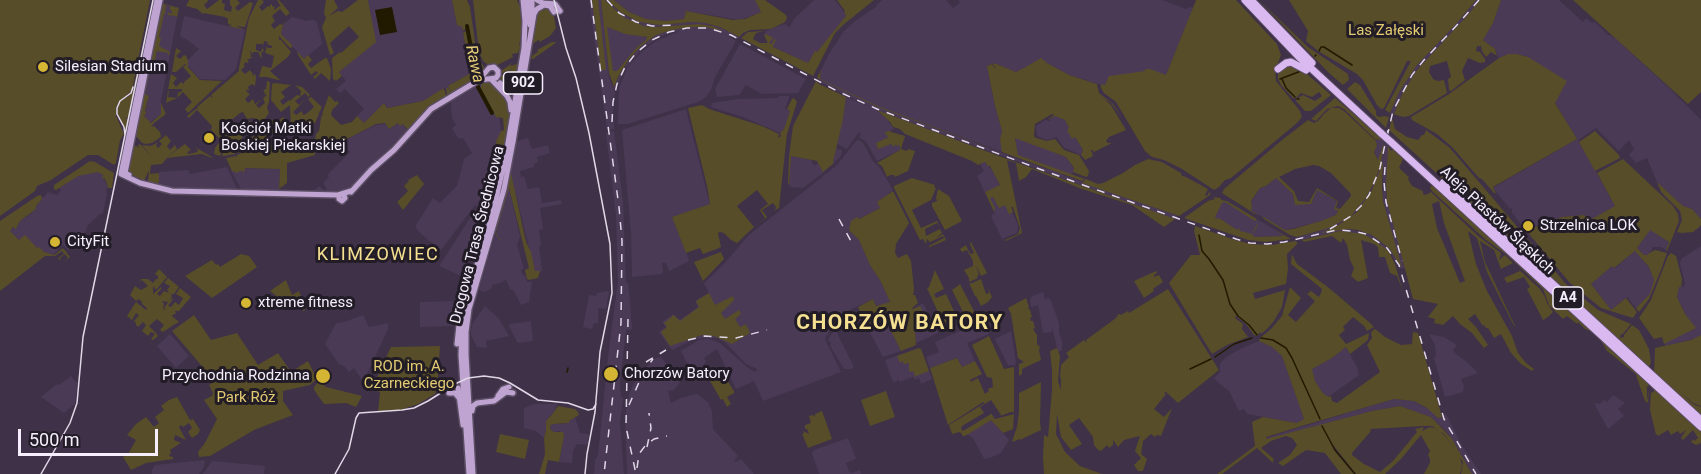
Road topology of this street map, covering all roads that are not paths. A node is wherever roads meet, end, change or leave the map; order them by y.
1 (158, 0) edge
2 (518, 0) edge
3 (525, 0) edge
4 (532, 0) edge
5 (537, 0) edge
6 (1245, 0) edge
7 (1251, 0) edge
8 (1256, 0) edge
9 (548, 1) edge
10 (532, 22) junction
11 (525, 29) junction
12 (530, 38) junction
13 (1275, 38) dead end
14 (148, 49) junction
15 (1278, 69) dead end
16 (1306, 70) junction
17 (1320, 71) junction
18 (486, 72) junction
19 (520, 72) junction
20 (498, 76) junction
21 (490, 78) junction
22 (477, 81) junction
23 (1333, 89) junction
24 (512, 120) junction
25 (132, 130) junction
26 (1393, 143) junction
27 (123, 173) junction
28 (465, 309) junction
29 (457, 344) dead end
30 (467, 380) junction
31 (458, 388) dead end
32 (449, 393) dead end
33 (513, 393) dead end
34 (459, 398) junction
35 (484, 402) junction
36 (470, 419) junction
37 (1701, 420) edge
38 (1701, 427) edge
39 (467, 446) junction
40 (471, 474) edge

1 - 14 main road
2 - 11 main road
3 - 11 main road, 902
3 - 12 main road, 902
4 - 10 main road
5 - 9 main road
6 - 23 highway
7 - 17 highway
8 - 17 highway
9 - 10 main road
10 - 12 main road
11 - 19 main road, Drogowa Trasa Średnicowa / 902
12 - 30 main road, Drogowa Trasa Średnicowa / 902
13 - 16 highway
14 - 25 main road
14 - 25 main road
15 - 16 highway
16 - 23 highway
17 - 23 highway
18 - 20 main road
18 - 21 main road
18 - 22 main road
19 - 20 main road
19 - 24 main road, Drogowa Trasa Średnicowa / 902
20 - 21 main road
21 - 22 main road
21 - 24 main road
22 - 27 main road
23 - 26 highway, Aleja Piastów Śląskich / A4, bridge
24 - 28 main road, Drogowa Trasa Średnicowa / 902
25 - 27 main road
25 - 27 main road
26 - 37 highway, Aleja Piastów Śląskich / A4
26 - 38 highway, Aleja Piastów Śląskich / A4
28 - 29 main road
28 - 39 main road, Drogowa Trasa Średnicowa / 902
30 - 35 main road
30 - 36 main road, Drogowa Trasa Średnicowa / 902
31 - 34 main road
32 - 34 main road
33 - 35 main road
34 - 39 main road
35 - 36 main road
36 - 40 main road, Drogowa Trasa Średnicowa / 902
39 - 40 main road, Drogowa Trasa Średnicowa / 902

